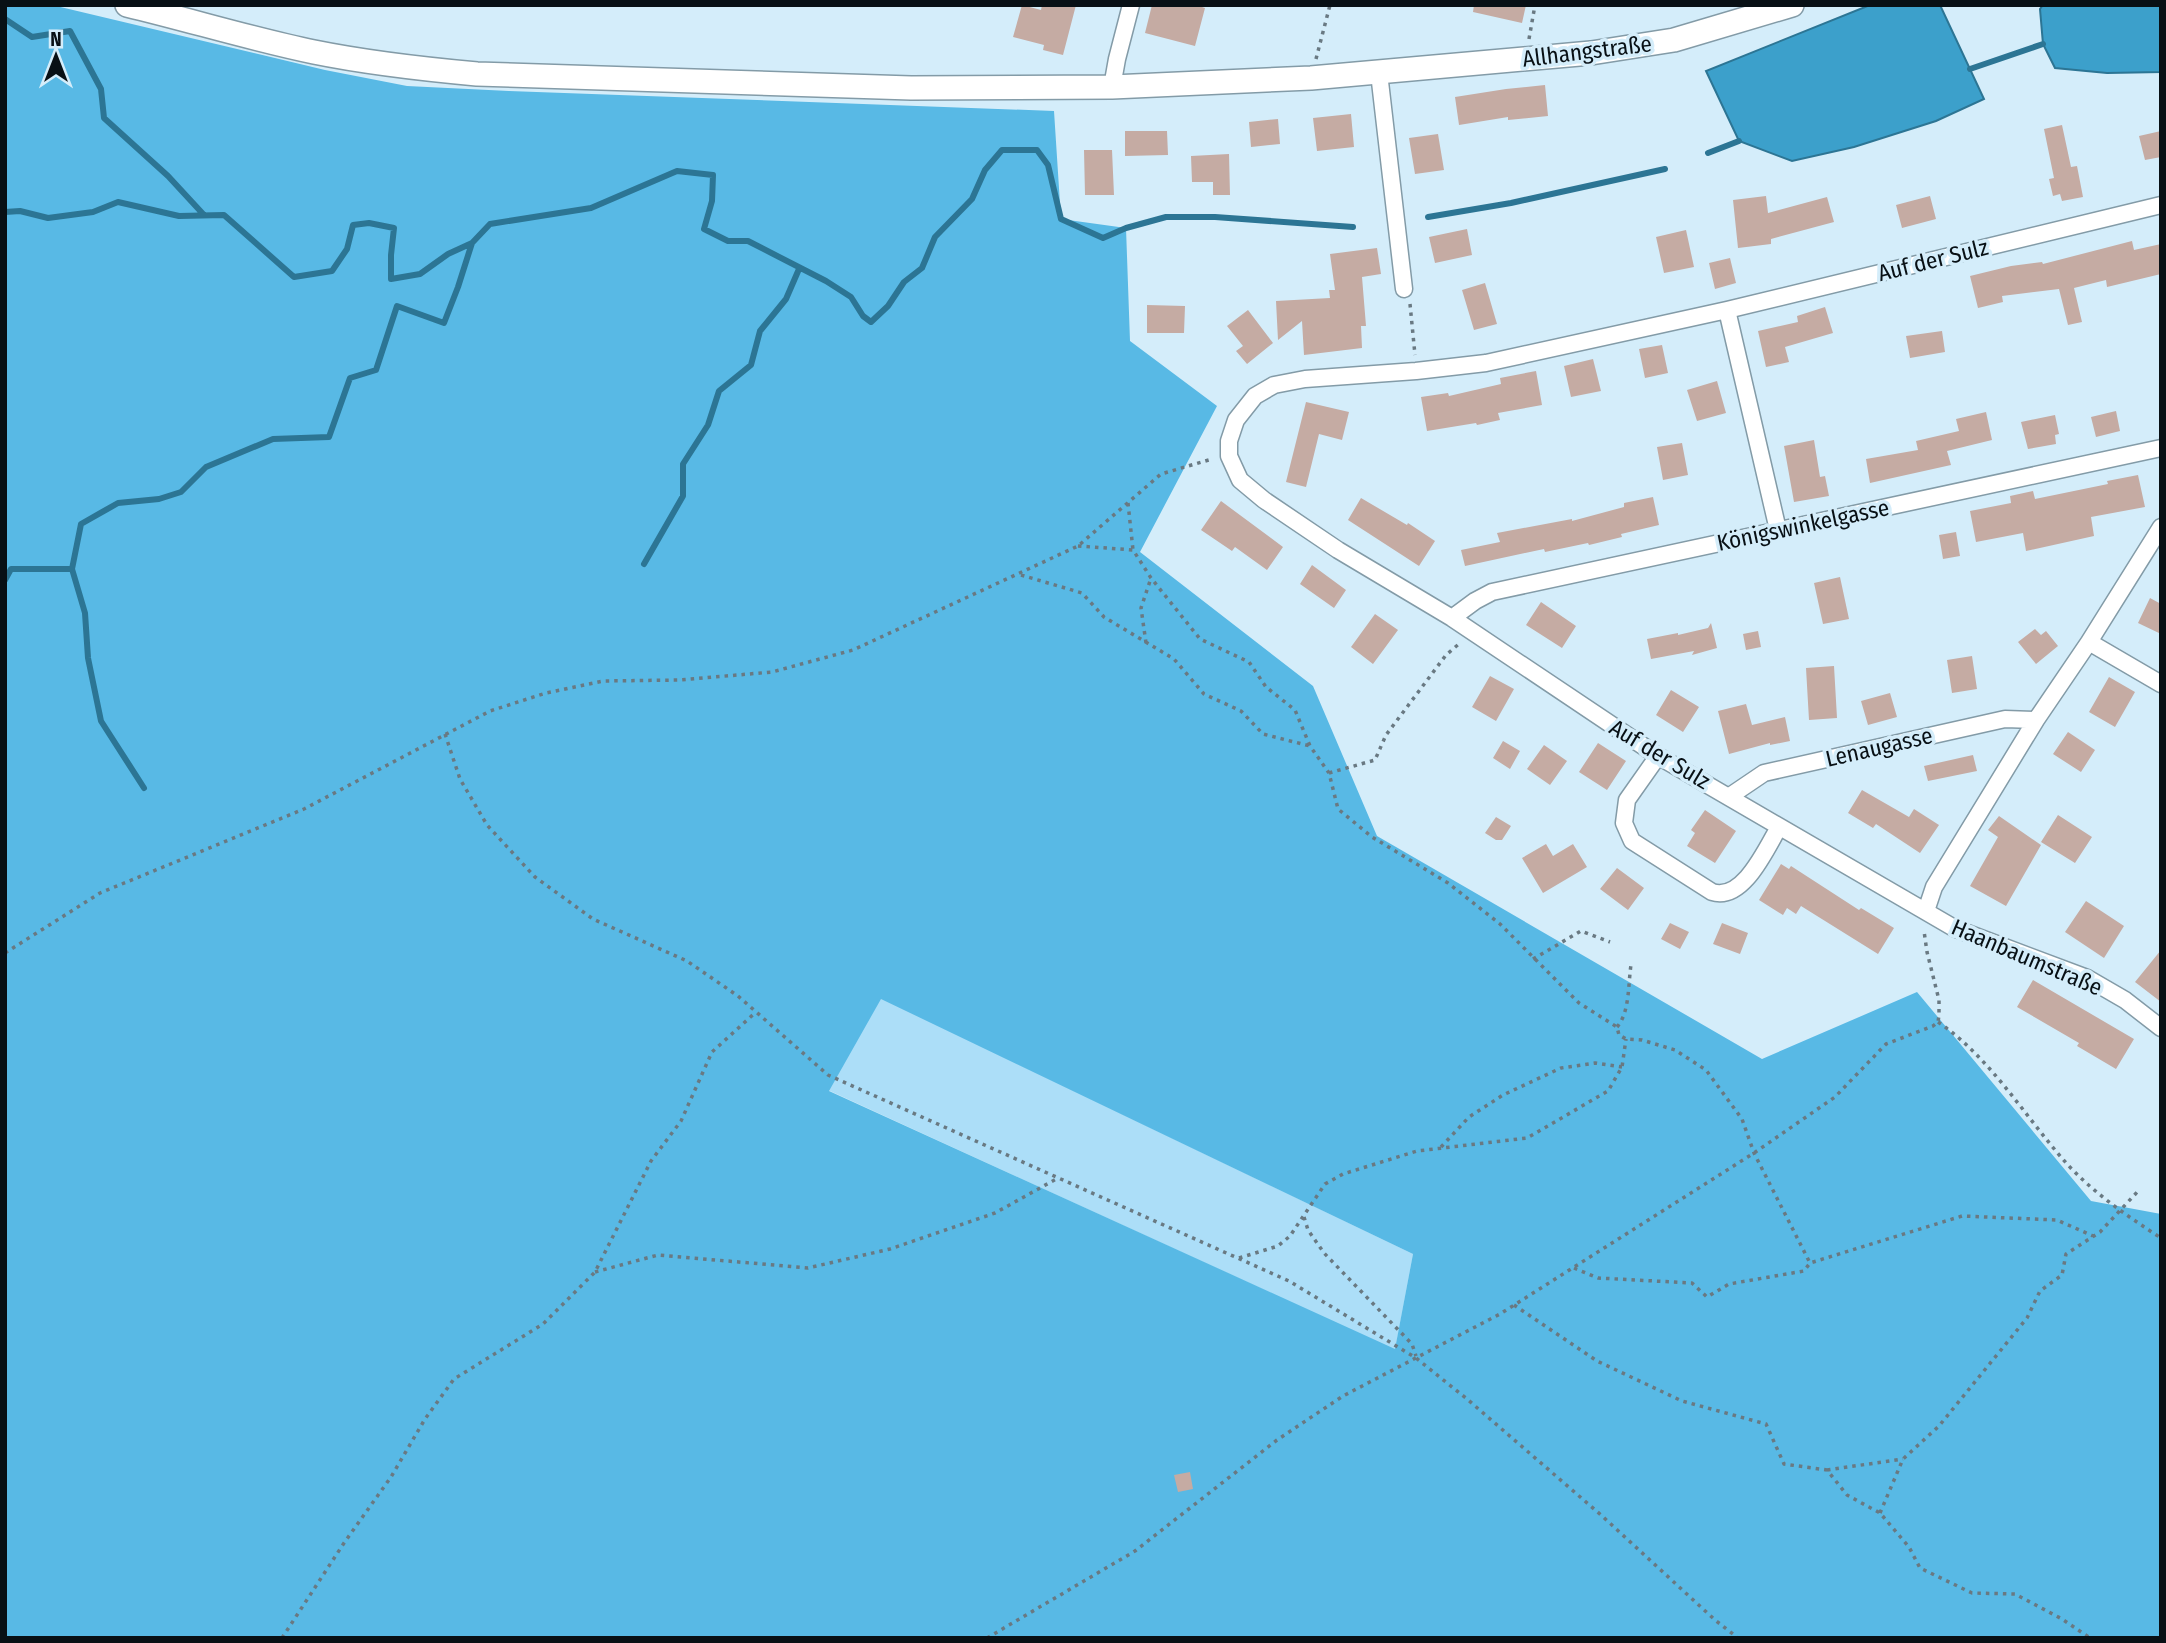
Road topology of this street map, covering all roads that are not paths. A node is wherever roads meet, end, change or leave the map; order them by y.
1 (127, 5) edge
2 (1131, 5) edge
3 (1792, 5) edge
4 (1378, 73) junction
5 (1112, 87) junction
6 (2161, 205) edge
7 (1404, 289) road end
8 (1727, 310) junction
9 (2161, 447) edge
10 (2161, 527) edge
11 (1777, 530) junction
12 (1452, 618) junction
13 (2090, 642) junction
14 (2161, 684) edge
15 (2036, 720) junction
16 (1658, 756) junction
17 (1730, 796) junction
18 (1779, 827) junction
19 (1926, 911) junction
20 (2161, 1028) edge

1 - 5 street, Allhangstraße
2 - 5 street
3 - 4 street, Allhangstraße
4 - 5 street, Allhangstraße
4 - 7 street
6 - 8 street, Auf der Sulz
8 - 11 street
8 - 12 street, Auf der Sulz
9 - 11 street, Königswinkelgasse
10 - 13 street
11 - 12 street, Königswinkelgasse
12 - 16 street, Auf der Sulz
13 - 14 street
13 - 15 street
15 - 17 street, Lenaugasse
15 - 19 street
16 - 17 street, Auf der Sulz
16 - 18 street
17 - 18 street, Auf der Sulz
18 - 19 street, Auf der Sulz
19 - 20 street, Haanbaumstraße

